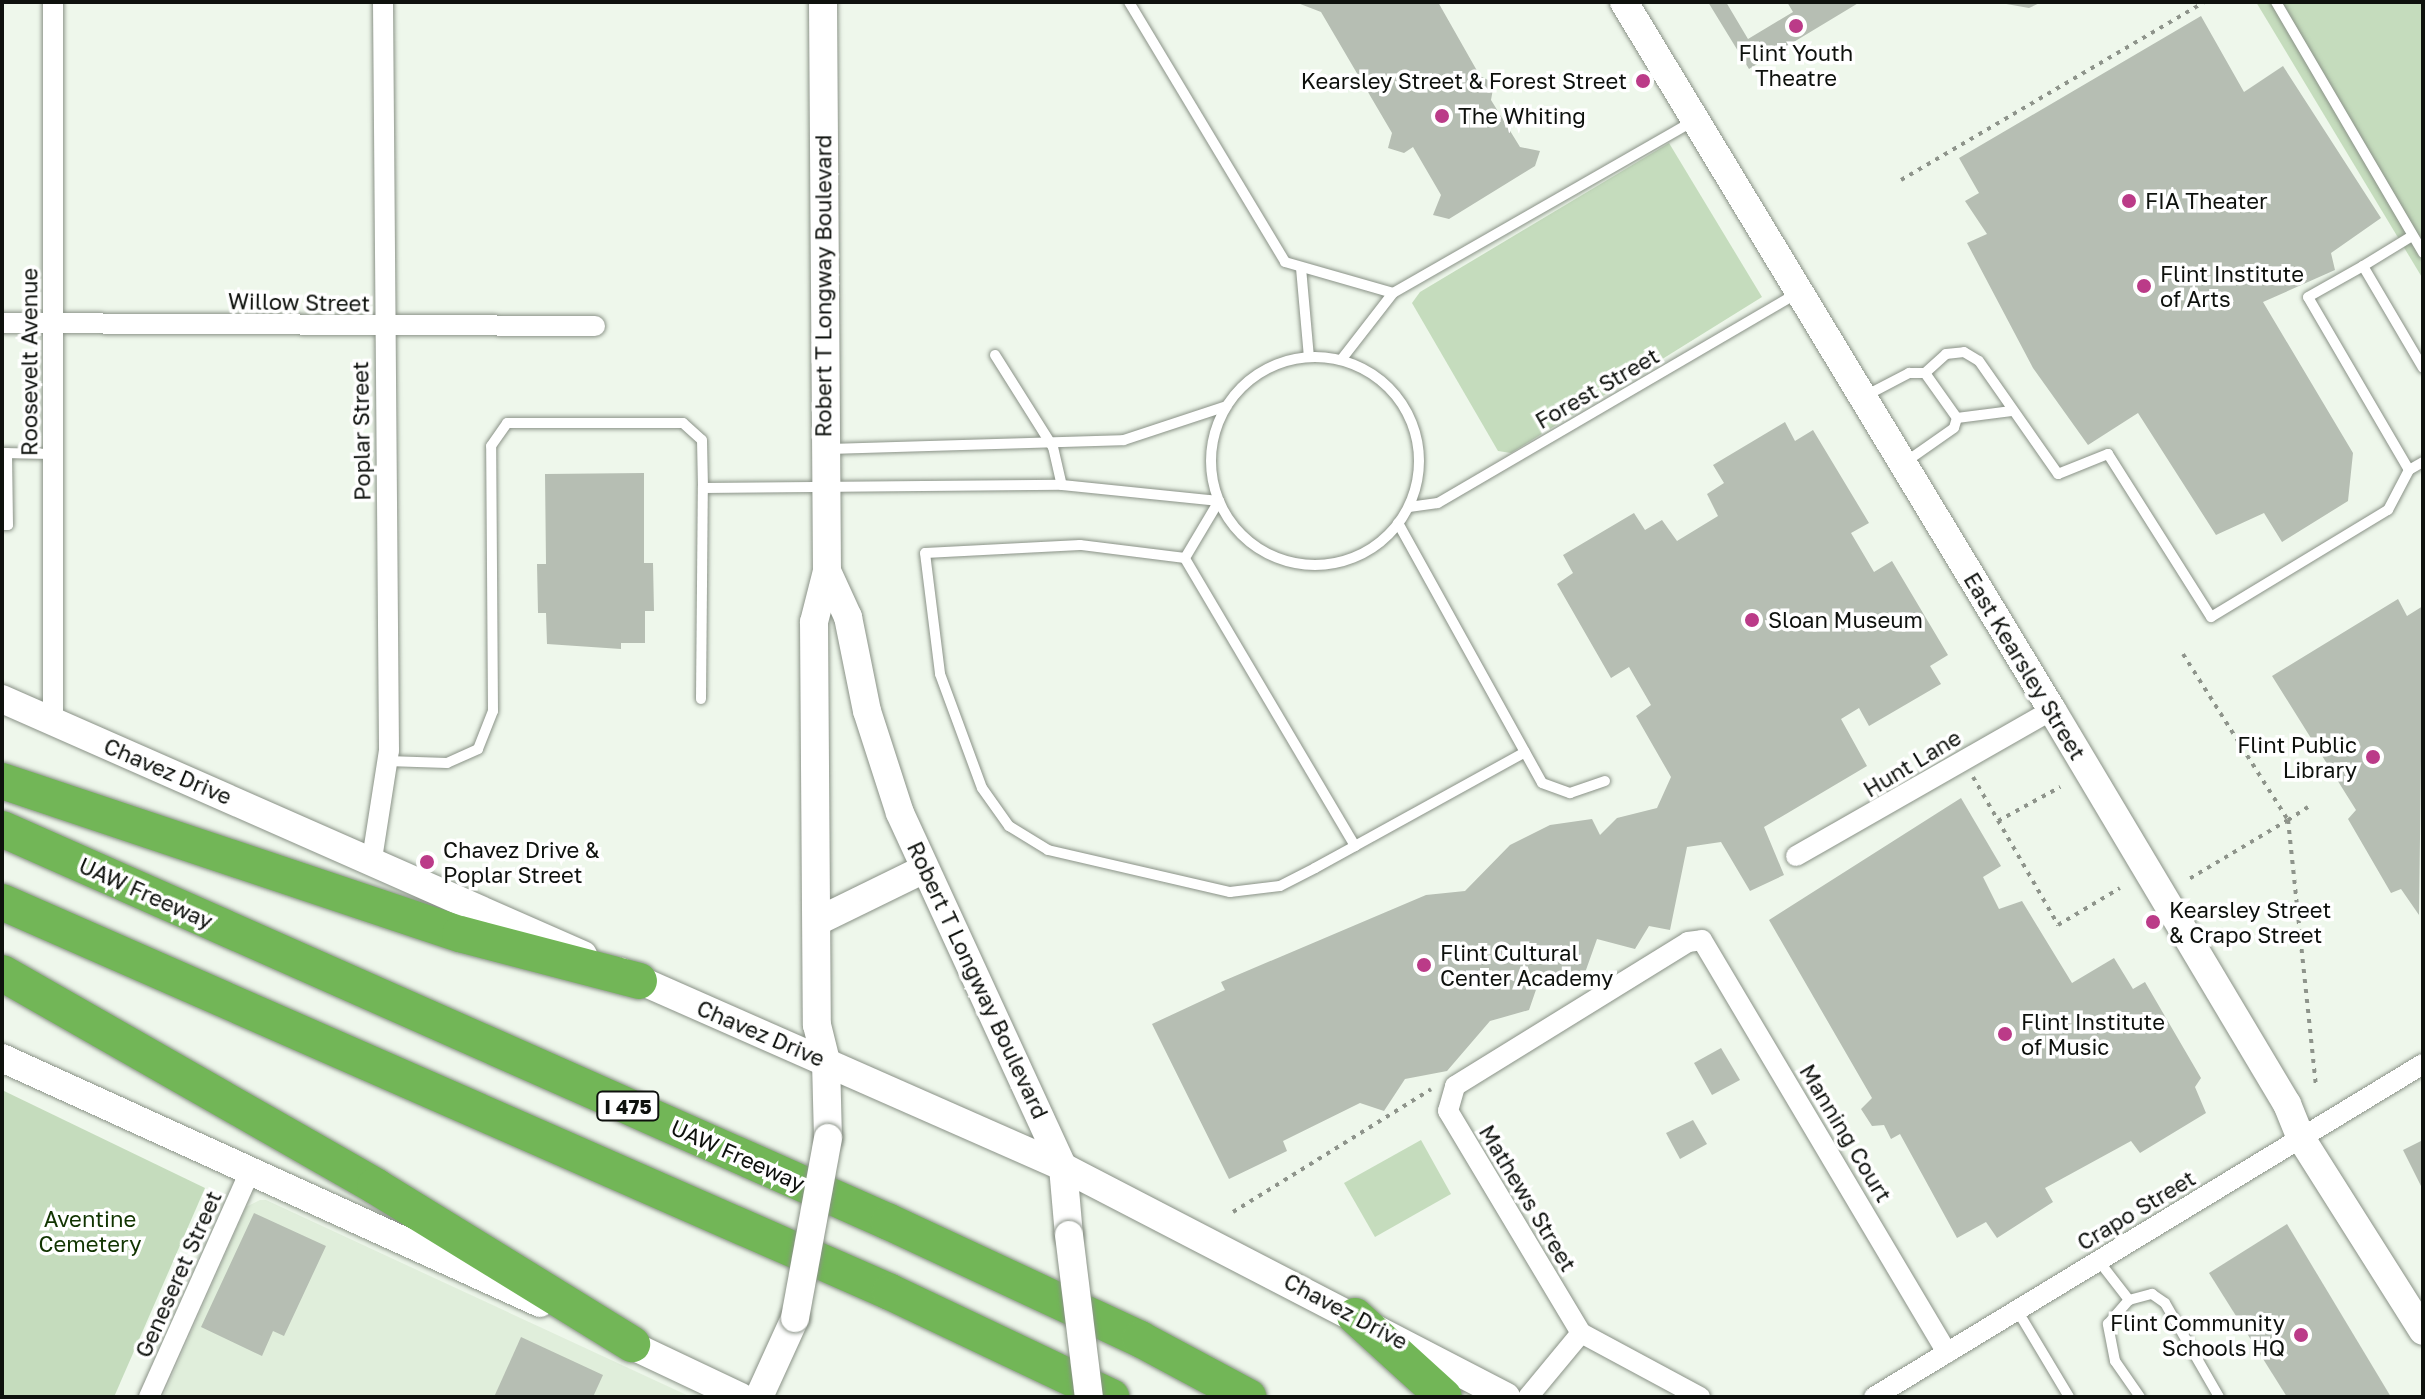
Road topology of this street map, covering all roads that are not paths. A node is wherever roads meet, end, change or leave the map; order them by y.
1 (53, 2) edge
2 (383, 2) edge
3 (823, 2) edge
4 (1129, 2) edge
5 (1624, 2) edge
6 (2276, 2) edge
7 (1695, 120) junction
8 (2412, 236) junction
9 (2423, 253) edge
10 (2363, 266) junction
11 (1301, 268) junction
12 (1800, 292) junction
13 (1393, 293) junction
14 (2, 323) edge
15 (52, 323) junction
16 (384, 326) junction
17 (595, 326) dead end
18 (995, 355) dead end
19 (1309, 357) junction
20 (1341, 360) junction
21 (2423, 368) edge
22 (1925, 373) junction
23 (1863, 397) junction
24 (1227, 406) junction
25 (2012, 411) junction
26 (1957, 418) junction
27 (1053, 447) junction
28 (823, 449) junction
29 (4, 453) edge
30 (53, 454) junction
31 (2423, 462) edge
32 (1902, 465) junction
33 (2409, 470) junction
34 (1062, 485) junction
35 (703, 488) junction
36 (823, 488) junction
37 (1219, 501) junction
38 (1409, 507) junction
39 (1398, 523) junction
40 (2, 525) edge
41 (1185, 558) junction
42 (827, 571) junction
43 (2, 699) edge
44 (701, 699) dead end
45 (2052, 710) junction
46 (53, 721) junction
47 (1525, 752) junction
48 (387, 761) junction
49 (2, 781) edge
50 (1605, 781) dead end
51 (2, 829) edge
52 (1355, 846) junction
53 (1796, 856) dead end
54 (372, 859) junction
55 (924, 869) junction
56 (2, 902) edge
57 (820, 920) junction
58 (2, 973) edge
59 (639, 981) junction
60 (2, 1058) edge
61 (826, 1062) junction
62 (2423, 1064) edge
63 (1449, 1083) joint
64 (2301, 1138) junction
65 (1063, 1167) junction
66 (250, 1171) junction
67 (2098, 1260) junction
68 (2129, 1300) junction
69 (2017, 1310) junction
70 (1355, 1316) junction
71 (2420, 1317) edge
72 (1581, 1333) junction
73 (632, 1344) junction
74 (1947, 1353) junction
75 (149, 1397) edge
76 (741, 1397) edge
77 (759, 1397) edge
78 (1089, 1397) edge
79 (1111, 1397) edge
80 (1248, 1397) edge
81 (1444, 1397) edge
82 (1506, 1397) edge
83 (1528, 1397) edge
84 (1700, 1397) edge
85 (1874, 1397) edge
86 (2069, 1397) edge
87 (2140, 1397) edge
88 (2219, 1397) edge

1 - 15 street, Roosevelt Avenue
2 - 16 street, Poplar Street
3 - 28 street, Robert T Longway Boulevard
4 - 11 lane
5 - 7 street, East Kearsley Street
6 - 8 lane
7 - 12 street, East Kearsley Street
7 - 13 lane
8 - 9 lane
8 - 10 lane
10 - 21 lane
10 - 33 lane
11 - 13 lane
11 - 19 lane
12 - 23 street, East Kearsley Street
12 - 38 lane, Forest Street
13 - 20 lane
14 - 15 street, Willow Street
15 - 16 street, Willow Street
15 - 30 street, Roosevelt Avenue
16 - 17 street, Willow Street
16 - 48 street, Poplar Street
18 - 27 lane
19 - 20 lane
19 - 24 lane
20 - 38 lane
22 - 23 lane
22 - 25 lane
22 - 26 lane
23 - 32 street, East Kearsley Street
24 - 27 lane
24 - 37 lane
25 - 26 lane
25 - 33 lane
26 - 32 lane
27 - 28 lane
27 - 34 lane
28 - 36 street, Robert T Longway Boulevard
29 - 30 lane
29 - 40 lane
30 - 46 street, Roosevelt Avenue
31 - 33 lane
32 - 45 street, East Kearsley Street
34 - 36 lane
34 - 37 lane
35 - 36 lane
35 - 44 lane
35 - 48 lane
36 - 42 street, Robert T Longway Boulevard
37 - 39 lane
37 - 41 lane
38 - 39 lane
39 - 47 lane
41 - 52 lane
41 - 52 lane
42 - 55 street, Robert T Longway Boulevard
42 - 57 street, Robert T Longway Boulevard
43 - 46 street, Chavez Drive
45 - 53 street, Hunt Lane
45 - 64 street, East Kearsley Street
46 - 54 street, Chavez Drive
47 - 50 lane
47 - 52 lane
48 - 54 street, Poplar Street
49 - 59 highway
51 - 80 highway, UAW Freeway / I 475
54 - 59 street, Chavez Drive
55 - 57 street
55 - 65 street, Robert T Longway Boulevard
56 - 79 highway
57 - 61 street, Robert T Longway Boulevard
58 - 73 highway
59 - 61 street, Chavez Drive
60 - 66 street
61 - 65 street, Chavez Drive
61 - 77 street, Robert T Longway Boulevard, bridge
62 - 64 street, Crapo Street
63 - 72 street, Mathews Street
63 - 74 street, Manning Court
64 - 67 street, Crapo Street
64 - 71 street, East Kearsley Street
65 - 70 street, Chavez Drive
65 - 78 street, Robert T Longway Boulevard, bridge
66 - 73 street
66 - 75 street, Geneseret Street
67 - 68 lane
67 - 69 street, Crapo Street
68 - 87 lane
68 - 88 lane
69 - 74 street, Crapo Street
69 - 86 lane
70 - 81 highway
70 - 82 street, Chavez Drive
72 - 83 street
72 - 84 street
73 - 76 street
74 - 85 street, Crapo Street

